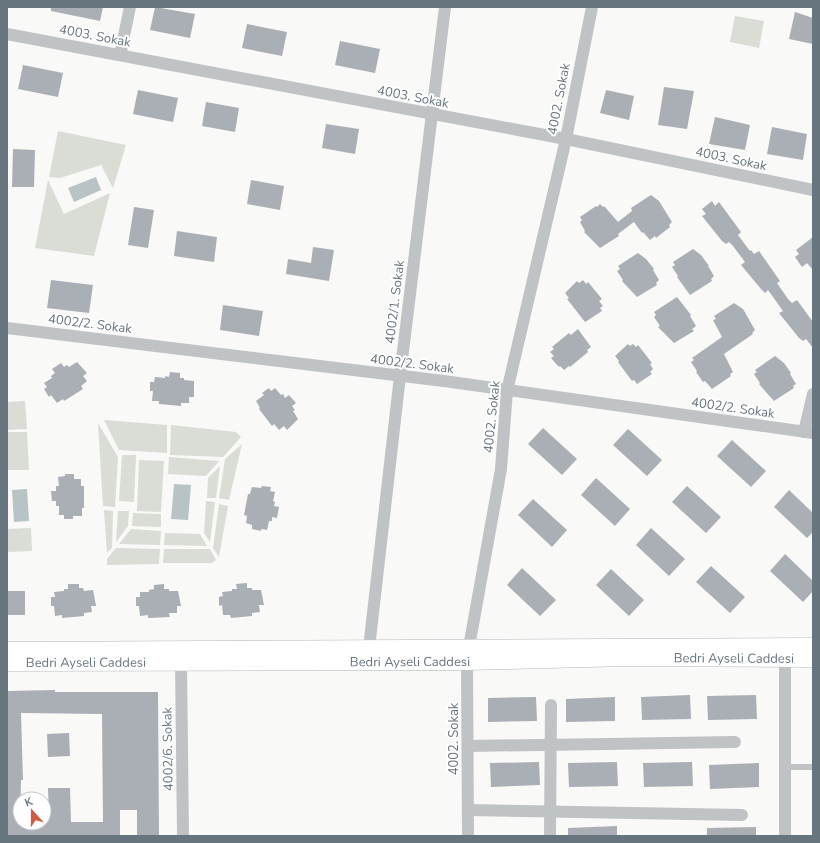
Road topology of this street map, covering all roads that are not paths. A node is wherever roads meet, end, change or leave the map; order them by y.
1 (130, 7) edge
2 (445, 7) edge
3 (592, 7) edge
4 (7, 34) edge
5 (120, 55) junction
6 (432, 115) junction
7 (566, 139) junction
8 (813, 190) edge
9 (7, 328) edge
10 (400, 376) junction
11 (507, 391) junction
12 (813, 394) edge
13 (808, 432) edge
14 (813, 646) edge
15 (370, 648) junction
16 (7, 650) edge
17 (468, 654) junction
18 (785, 659) junction
19 (813, 659) edge
20 (181, 662) junction
21 (7, 663) edge
22 (551, 705) dead end
23 (735, 742) dead end
24 (550, 745) junction
25 (468, 746) junction
26 (785, 767) junction
27 (813, 767) edge
28 (468, 810) junction
29 (550, 812) junction
30 (742, 815) dead end
31 (183, 836) edge
32 (468, 836) edge
33 (550, 836) edge
34 (785, 836) edge

1 - 5 street
2 - 6 street, 4002/1. Sokak
3 - 7 street, 4002. Sokak
4 - 5 street, 4003. Sokak
5 - 6 street, 4003. Sokak
6 - 7 street, 4003. Sokak
6 - 10 street, 4002/1. Sokak
7 - 8 street, 4003. Sokak
7 - 11 street, 4002. Sokak
9 - 10 street, 4002/2. Sokak
10 - 11 street, 4002/2. Sokak
10 - 15 street, 4002/1. Sokak
11 - 13 street, 4002/2. Sokak
11 - 17 street, 4002. Sokak
12 - 13 street
14 - 17 main road, Bedri Ayseli Caddesi
15 - 16 main road, Bedri Ayseli Caddesi
15 - 17 main road, Bedri Ayseli Caddesi
17 - 18 main road, Bedri Ayseli Caddesi
17 - 20 main road, Bedri Ayseli Caddesi
17 - 25 street, 4002. Sokak
18 - 19 main road, Bedri Ayseli Caddesi
18 - 26 street
20 - 21 main road, Bedri Ayseli Caddesi
20 - 31 street, 4002/6. Sokak
22 - 24 street
23 - 24 street
24 - 25 street
24 - 29 street
25 - 28 street, 4002. Sokak
26 - 27 lane
26 - 34 street
28 - 29 street
28 - 32 street, 4002. Sokak
29 - 30 street
29 - 33 street

